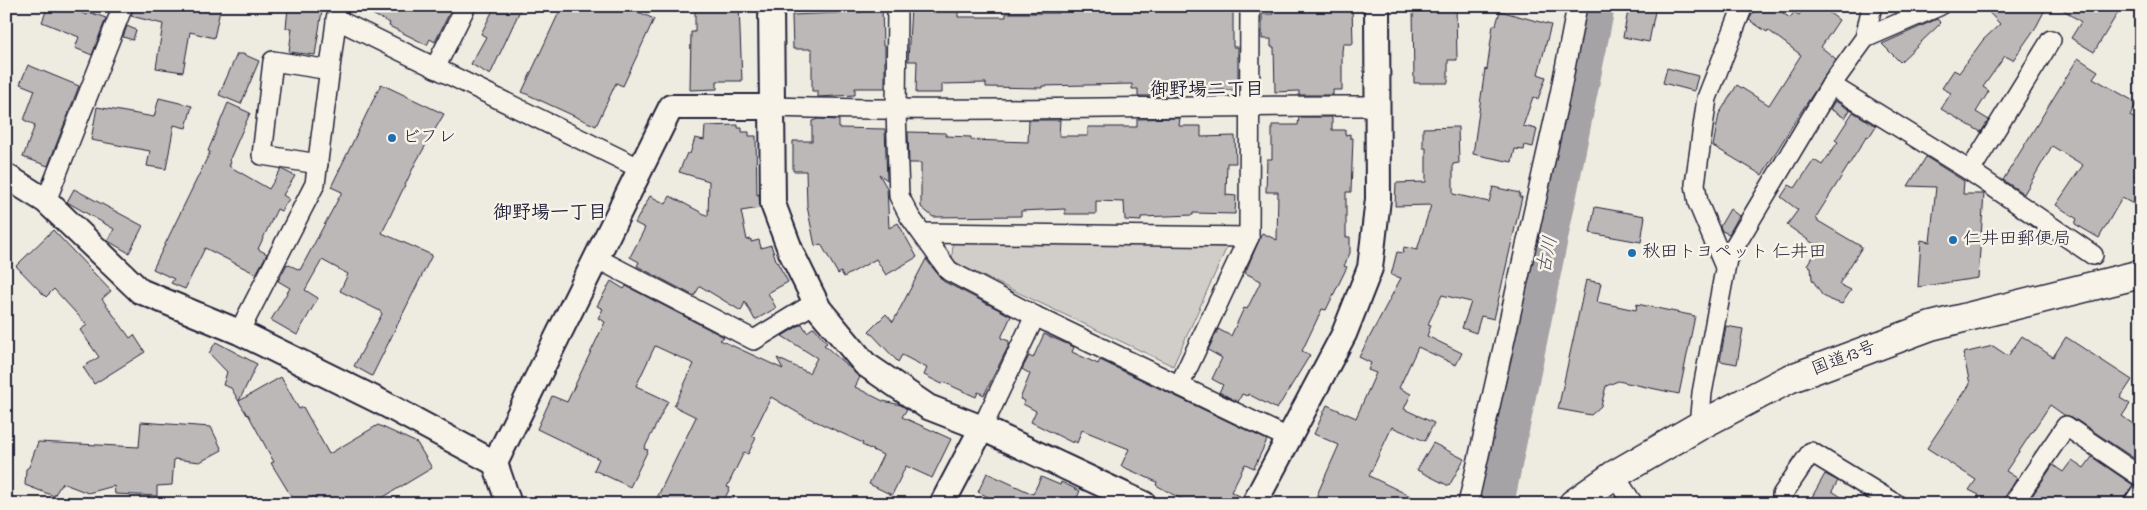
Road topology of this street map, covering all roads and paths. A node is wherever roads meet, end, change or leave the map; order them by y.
1 (466, 6) edge
2 (771, 6) edge
3 (896, 6) edge
4 (1250, 6) edge
5 (1377, 6) edge
6 (1577, 6) edge
7 (1743, 6) edge
8 (1872, 6) edge
9 (1939, 6) edge
10 (121, 7) edge
11 (337, 12) edge
12 (1865, 38) junction
13 (2051, 40) dead end
14 (435, 68) junction
15 (330, 70) junction
16 (1831, 85) junction
17 (1251, 105) junction
18 (1378, 106) junction
19 (772, 107) junction
20 (896, 111) junction
21 (318, 164) junction
22 (641, 169) junction
23 (1970, 171) junction
24 (6, 176) edge
25 (46, 201) junction
26 (922, 233) junction
27 (1249, 237) junction
28 (2093, 255) dead end
29 (598, 258) junction
30 (1725, 267) junction
31 (2141, 274) edge
32 (816, 302) junction
33 (1035, 316) junction
34 (238, 332) junction
35 (1180, 384) junction
36 (1698, 426) junction
37 (982, 428) junction
38 (1288, 438) junction
39 (495, 463) junction
40 (1614, 475) junction
41 (2141, 477) edge
42 (2141, 492) edge
43 (1782, 495) dead end
44 (1893, 503) edge
45 (508, 504) edge
46 (942, 504) edge
47 (1144, 504) edge
48 (1254, 504) edge
49 (1468, 504) edge
50 (1573, 504) edge
51 (1633, 504) edge
52 (2013, 504) edge
53 (2133, 504) edge

1 - 14 street
2 - 19 street
3 - 20 street
4 - 17 street
5 - 18 street
6 - 49 street
7 - 30 street
8 - 12 street
9 - 12 street
10 - 25 street
11 - 14 street
11 - 15 street
12 - 16 street
13 - 23 street
14 - 22 street
15 - 21 street
15 - 21 street
16 - 23 street
16 - 30 street
17 - 18 street
17 - 20 street
17 - 27 street
18 - 38 street
19 - 20 street
19 - 22 street
19 - 32 street
20 - 26 street
21 - 34 street
22 - 29 street
23 - 28 street
24 - 25 street
25 - 34 street
26 - 27 street
26 - 33 street
27 - 35 street
29 - 32 street
29 - 39 street
30 - 36 street
31 - 36 highway, 国道13号
32 - 37 street
33 - 35 street
33 - 37 street
34 - 39 street
35 - 38 street
36 - 40 highway, 国道13号
37 - 46 street
37 - 47 street
38 - 48 street
39 - 45 street
40 - 50 highway, 国道13号
40 - 51 street
41 - 52 street
42 - 53 street
43 - 44 street

